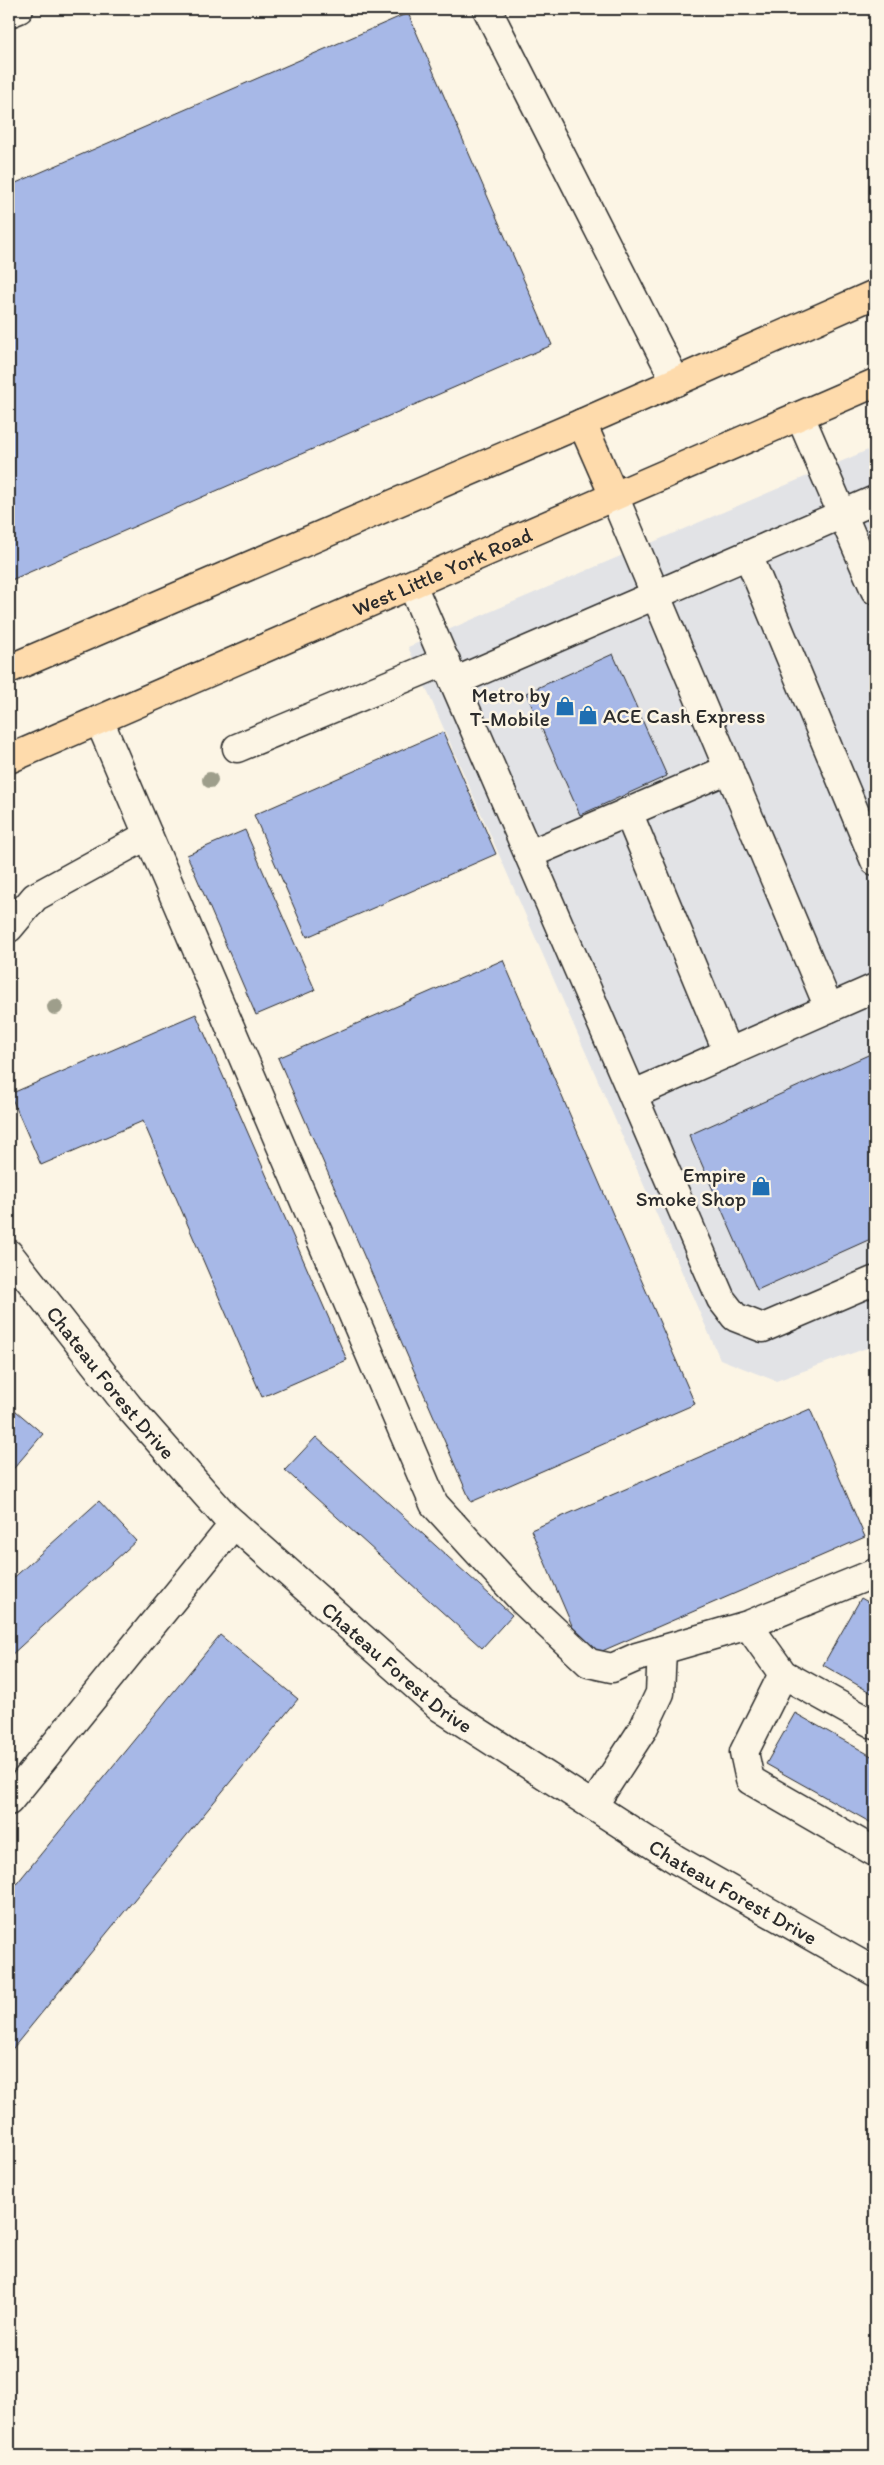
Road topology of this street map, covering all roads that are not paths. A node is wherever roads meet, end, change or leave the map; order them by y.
1 (19, 9) edge
2 (487, 9) edge
3 (9, 13) edge
4 (875, 294) edge
5 (676, 382) junction
6 (875, 383) edge
7 (800, 416) junction
8 (582, 423) junction
9 (614, 496) junction
10 (875, 500) edge
11 (843, 514) junction
12 (748, 555) junction
13 (412, 585) junction
14 (875, 590) edge
15 (656, 595) junction
16 (9, 670) edge
17 (450, 672) junction
18 (99, 720) junction
19 (237, 748) dead end
20 (9, 759) edge
21 (729, 769) junction
22 (628, 812) junction
23 (148, 835) junction
24 (530, 854) junction
25 (875, 860) edge
26 (9, 928) edge
27 (875, 988) edge
28 (830, 1008) junction
29 (728, 1053) junction
30 (634, 1094) junction
31 (9, 1254) edge
32 (875, 1282) edge
33 (234, 1524) junction
34 (875, 1573) edge
35 (748, 1625) junction
36 (662, 1650) junction
37 (784, 1674) junction
38 (875, 1725) edge
39 (9, 1801) edge
40 (593, 1806) junction
41 (875, 1852) edge
42 (875, 1972) edge

1 - 3 street
2 - 5 street
4 - 5 main road
5 - 8 main road
6 - 7 main road, West Little York Road
7 - 9 main road, West Little York Road
7 - 11 street
8 - 9 main road
8 - 16 main road
9 - 13 main road, West Little York Road
9 - 15 street
10 - 11 street
11 - 12 street
11 - 14 street
12 - 15 street
12 - 25 street
13 - 17 street
13 - 18 main road, West Little York Road
15 - 17 street
15 - 21 street
17 - 19 street
17 - 24 street
18 - 20 main road, West Little York Road
18 - 23 street
21 - 22 street
21 - 28 street
22 - 24 street
22 - 29 street
23 - 26 street
23 - 36 street
24 - 30 street
27 - 28 street
28 - 29 street
29 - 30 street
30 - 32 street
31 - 33 street, Chateau Forest Drive
33 - 39 street
33 - 40 street, Chateau Forest Drive
34 - 35 street
35 - 36 street
35 - 37 street
36 - 40 street
37 - 38 street
37 - 41 street
40 - 42 street, Chateau Forest Drive

